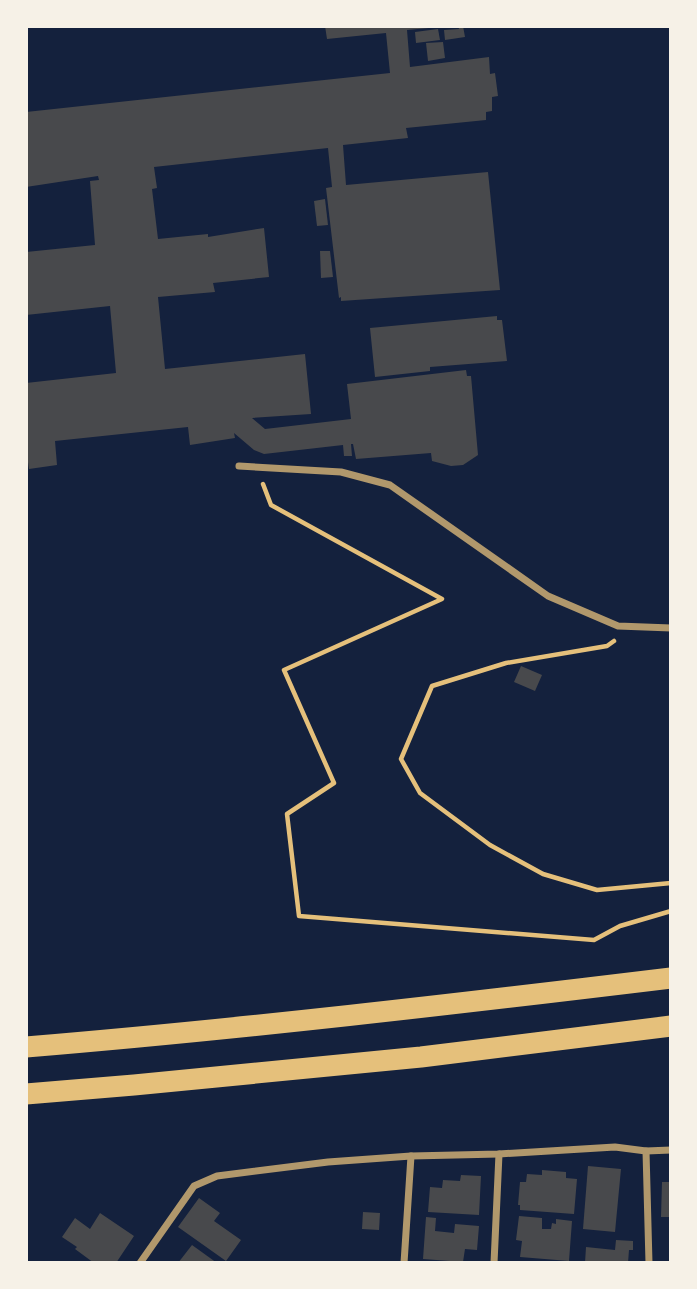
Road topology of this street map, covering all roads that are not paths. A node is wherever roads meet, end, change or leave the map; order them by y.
1 (239, 466) dead end
2 (671, 628) edge
3 (671, 978) edge
4 (671, 1026) edge
5 (26, 1047) edge
6 (26, 1094) edge
7 (671, 1150) edge
8 (646, 1151) junction
9 (499, 1154) junction
10 (411, 1156) junction
11 (140, 1263) edge
12 (404, 1263) edge
13 (494, 1263) edge
14 (649, 1263) edge

1 - 2 street
3 - 5 highway
4 - 6 highway
7 - 8 street
8 - 9 street
8 - 14 street
9 - 10 street
9 - 13 street
10 - 11 street
10 - 12 street

